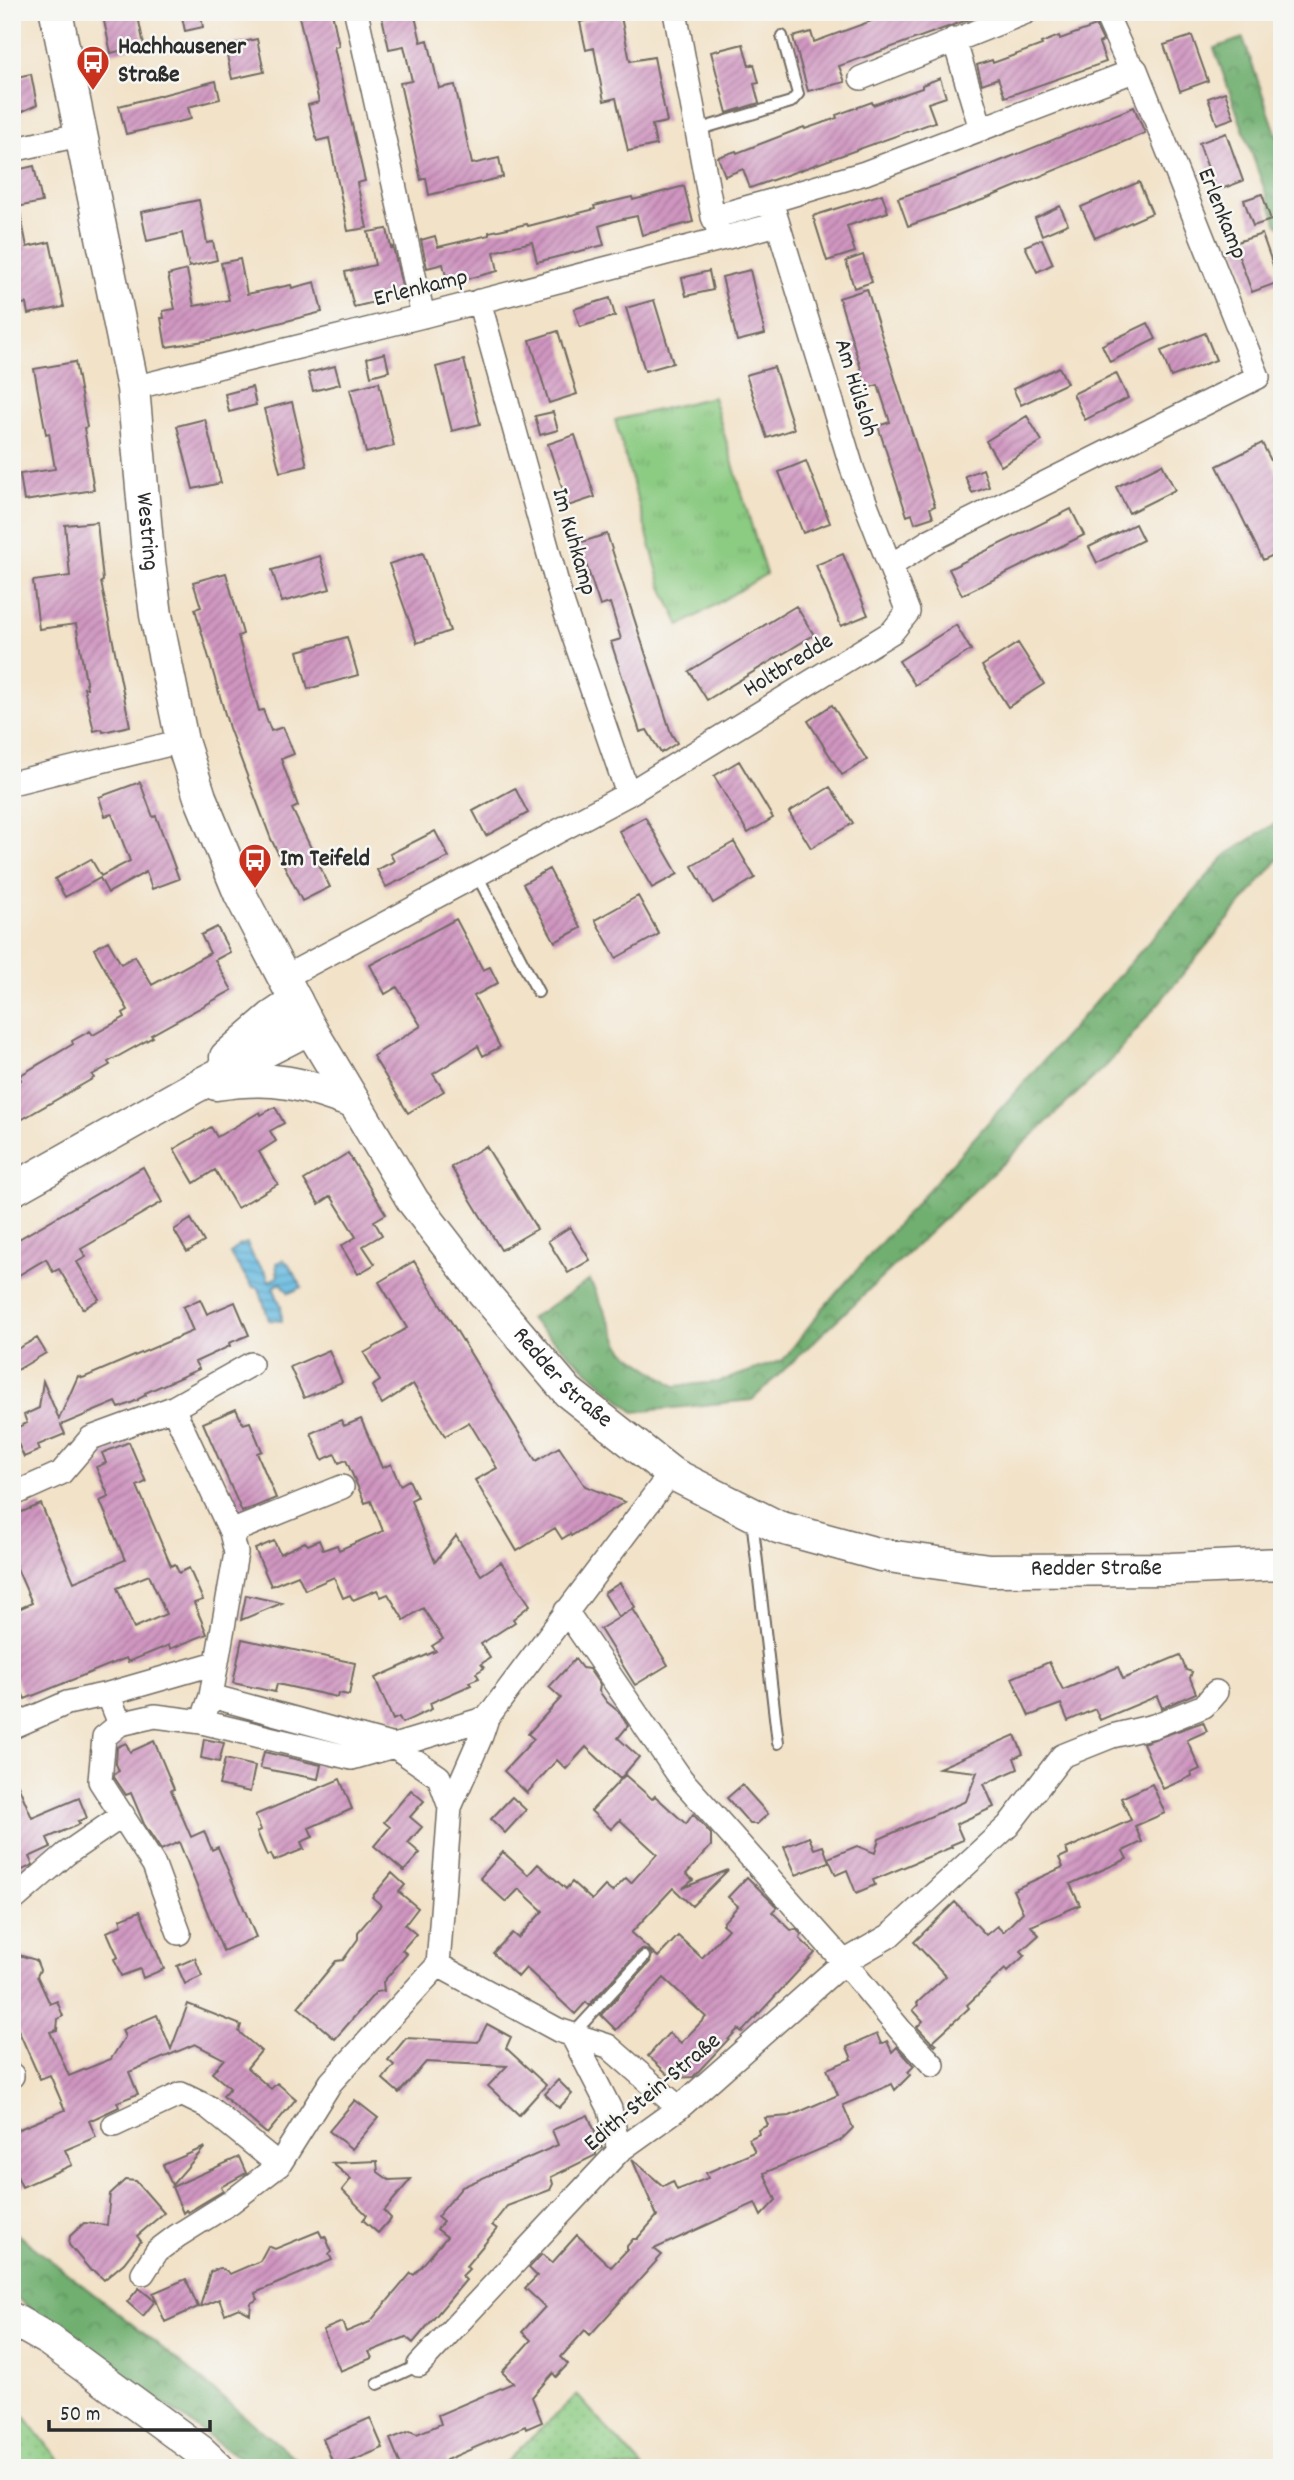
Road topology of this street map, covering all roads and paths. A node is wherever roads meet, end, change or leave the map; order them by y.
1 (56, 12) edge
2 (356, 12) edge
3 (675, 12) edge
4 (1026, 12) edge
5 (1105, 12) edge
6 (782, 36) dead end
7 (954, 39) junction
8 (1136, 70) junction
9 (861, 78) dead end
10 (981, 129) junction
11 (697, 130) junction
12 (83, 134) junction
13 (12, 150) edge
14 (771, 201) junction
15 (778, 223) junction
16 (718, 227) junction
17 (479, 301) junction
18 (423, 316) junction
19 (133, 388) junction
20 (890, 566) junction
21 (182, 741) junction
22 (12, 783) edge
23 (628, 794) junction
24 (477, 876) junction
25 (538, 992) dead end
26 (296, 1002) junction
27 (193, 1088) junction
28 (355, 1103) junction
29 (12, 1190) edge
30 (251, 1364) dead end
31 (173, 1408) junction
32 (671, 1473) junction
33 (342, 1487) dead end
34 (12, 1495) edge
35 (751, 1513) junction
36 (231, 1532) junction
37 (1282, 1564) edge
38 (566, 1611) junction
39 (216, 1663) junction
40 (1216, 1692) dead end
41 (108, 1694) junction
42 (211, 1696) junction
43 (487, 1718) junction
44 (202, 1722) junction
45 (120, 1724) junction
46 (12, 1727) edge
47 (778, 1744) dead end
48 (394, 1746) junction
49 (450, 1807) junction
50 (123, 1815) junction
51 (12, 1901) edge
52 (179, 1933) dead end
53 (644, 1957) dead end
54 (844, 1962) junction
55 (438, 1965) junction
56 (572, 2035) junction
57 (933, 2065) dead end
58 (679, 2108) junction
59 (114, 2125) dead end
60 (619, 2151) junction
61 (279, 2165) junction
62 (143, 2273) dead end
63 (12, 2319) edge
64 (419, 2365) joint
65 (378, 2384) dead end
66 (218, 2468) edge

1 - 12 street, Westring
2 - 18 street
3 - 11 street
4 - 7 street
5 - 8 street, Erlenkamp
6 - 11 lane
7 - 9 street
7 - 10 street
8 - 10 street, Erlenkamp
8 - 20 street, Erlenkamp
10 - 14 street, Erlenkamp
11 - 16 street
12 - 13 street
12 - 19 street, Westring
14 - 15 street
14 - 16 street, Erlenkamp
15 - 16 street, Erlenkamp
15 - 20 street, Am Hülsloh
16 - 17 street, Erlenkamp
17 - 18 street, Erlenkamp
17 - 23 street, Im Kuhkamp
18 - 19 street, Erlenkamp
19 - 21 street, Westring
20 - 23 street, Holtbredde
21 - 22 street
21 - 26 street, Westring
23 - 24 street, Holtbredde
24 - 25 lane
24 - 26 street, Holtbredde
26 - 27 street
26 - 28 street, Redder Straße
27 - 28 street
27 - 29 street
28 - 32 street, Redder Straße
30 - 31 street
31 - 34 street
31 - 36 street
32 - 35 street, Redder Straße
32 - 38 street
33 - 36 street
35 - 37 street, Redder Straße
35 - 47 lane
36 - 39 street
38 - 43 street
38 - 54 street
39 - 41 street
39 - 42 street
40 - 54 street, Edith-Stein-Straße
41 - 45 street
41 - 46 street
42 - 44 street
42 - 48 street
43 - 48 street
43 - 49 street
44 - 45 street
44 - 48 street
45 - 50 street
48 - 49 street
49 - 55 street
50 - 51 street
50 - 52 street
53 - 56 lane
54 - 57 street
54 - 58 street, Edith-Stein-Straße
55 - 56 street
55 - 61 street
56 - 58 street
56 - 60 street
58 - 60 street, Edith-Stein-Straße
59 - 61 street
60 - 64 street, Edith-Stein-Straße
61 - 62 street
63 - 66 street
64 - 65 lane

